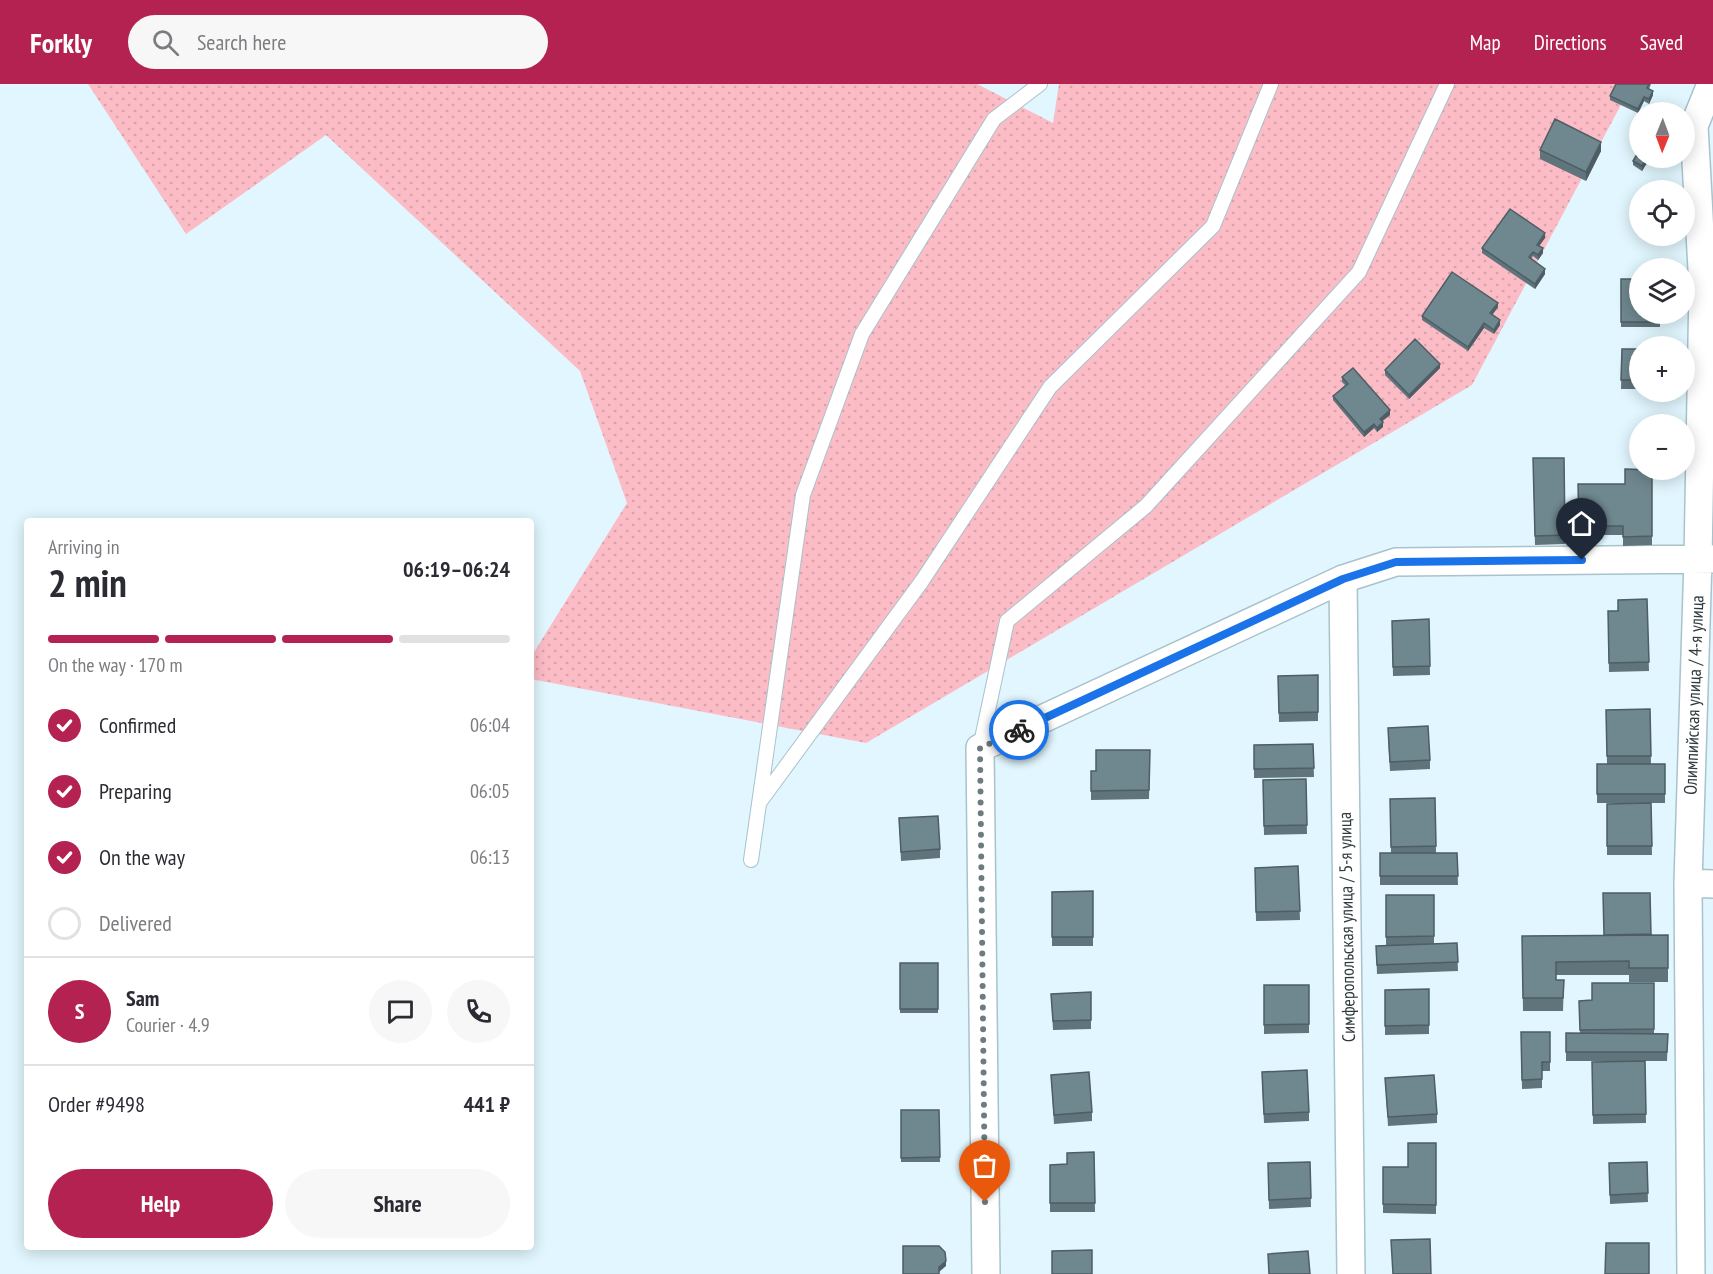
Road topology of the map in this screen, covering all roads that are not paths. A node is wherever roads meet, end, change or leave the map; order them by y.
1 (1040, 84) edge
2 (1271, 84) edge
3 (1447, 84) edge
4 (1711, 84) edge
5 (1708, 287) edge
6 (1705, 559) edge
7 (1343, 579) junction
8 (980, 748) junction
9 (759, 803) junction
10 (751, 860) dead end
11 (1701, 884) edge
12 (1698, 1261) edge
13 (986, 1274) edge
14 (1351, 1274) edge

1 - 9 lane
2 - 9 lane
3 - 8 lane
4 - 5 street, Олимпийская улица / 4-я улица
5 - 6 street, Олимпийская улица / 4-я улица
6 - 7 street
6 - 11 street, Олимпийская улица / 4-я улица
7 - 8 street
7 - 14 street, Симферопольская улица / 5-я улица
8 - 13 street
9 - 10 lane
11 - 12 street, Олимпийская улица / 4-я улица

